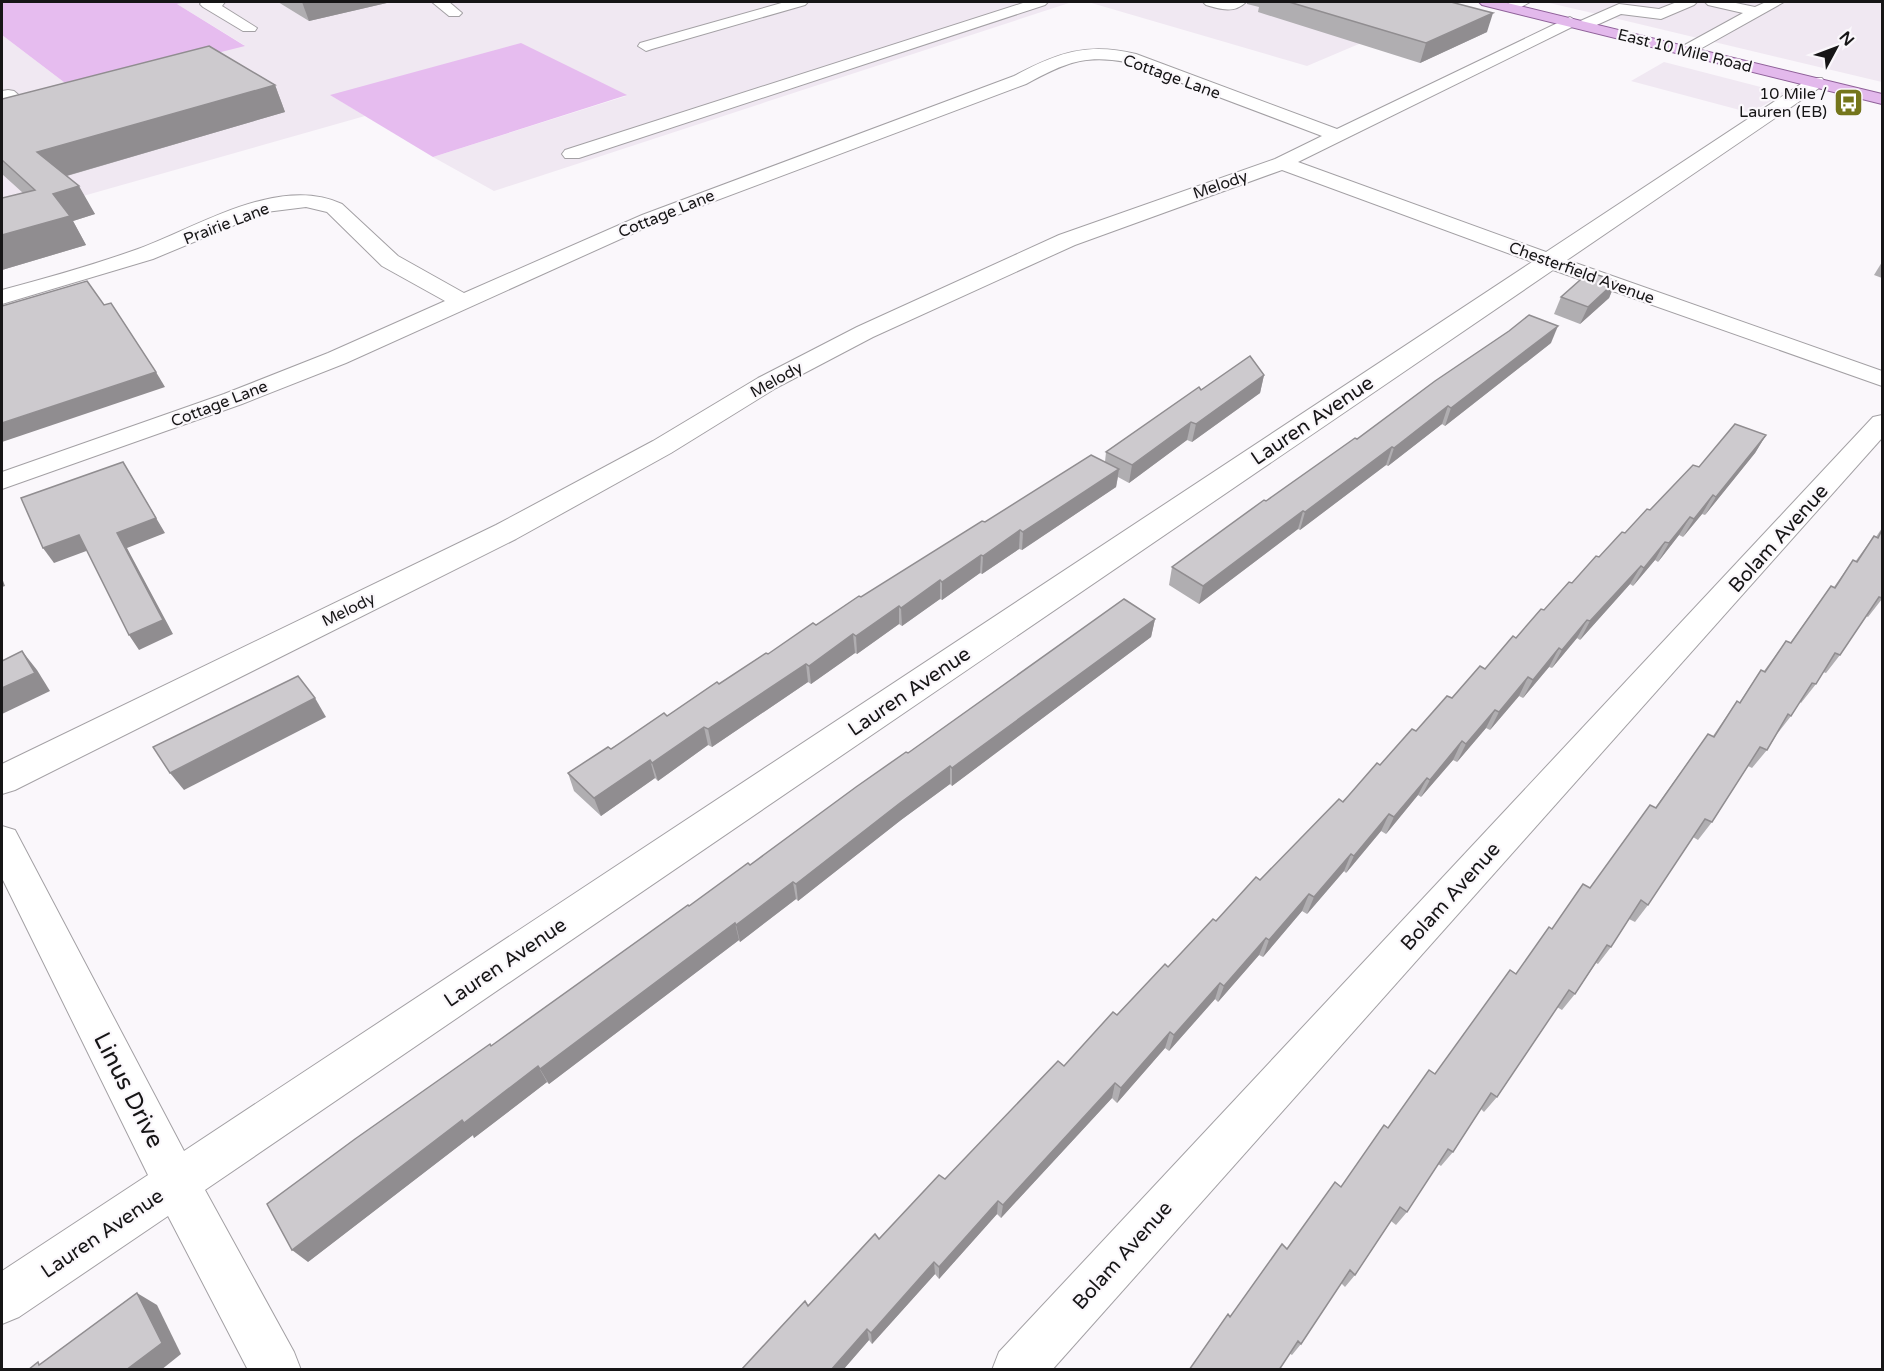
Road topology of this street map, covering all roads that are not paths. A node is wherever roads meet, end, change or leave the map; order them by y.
1 (218, 2) edge
2 (440, 2) edge
3 (800, 2) edge
4 (1040, 2) edge
5 (1487, 2) edge
6 (1689, 2) edge
7 (1713, 2) edge
8 (1776, 2) edge
9 (1516, 4) edge
10 (1757, 12) junction
11 (454, 13) dead end
12 (1577, 23) junction
13 (249, 28) dead end
14 (646, 46) dead end
15 (1687, 50) junction
16 (1816, 82) junction
17 (4, 93) edge
18 (71, 99) edge
19 (1882, 99) edge
20 (1338, 136) junction
21 (572, 154) dead end
22 (1282, 163) junction
23 (1550, 260) junction
24 (2, 297) edge
25 (461, 301) junction
26 (1882, 379) edge
27 (1882, 423) edge
28 (2, 481) edge
29 (2, 780) edge
30 (2, 842) edge
31 (176, 1183) junction
32 (2, 1300) edge
33 (276, 1370) edge
34 (1017, 1370) edge

1 - 13 street
2 - 11 street
3 - 14 street
4 - 21 street
5 - 9 main road, East 10 Mile Road
6 - 12 street, Melody
7 - 10 street
8 - 10 street
9 - 12 main road, East 10 Mile Road
10 - 15 street
12 - 15 main road, East 10 Mile Road
12 - 20 street, Melody
15 - 16 main road, East 10 Mile Road
16 - 19 main road, East 10 Mile Road
16 - 23 street, Lauren Avenue
17 - 18 street
20 - 22 street, Melody
20 - 25 street, Cottage Lane
22 - 23 street, Chesterfield Avenue
22 - 29 street, Melody
23 - 26 street, Chesterfield Avenue
23 - 31 street, Lauren Avenue
24 - 25 street, Prairie Lane
25 - 28 street, Cottage Lane
27 - 34 street, Bolam Avenue
30 - 31 street, Linus Drive
31 - 32 street, Lauren Avenue
31 - 33 street, Linus Drive

